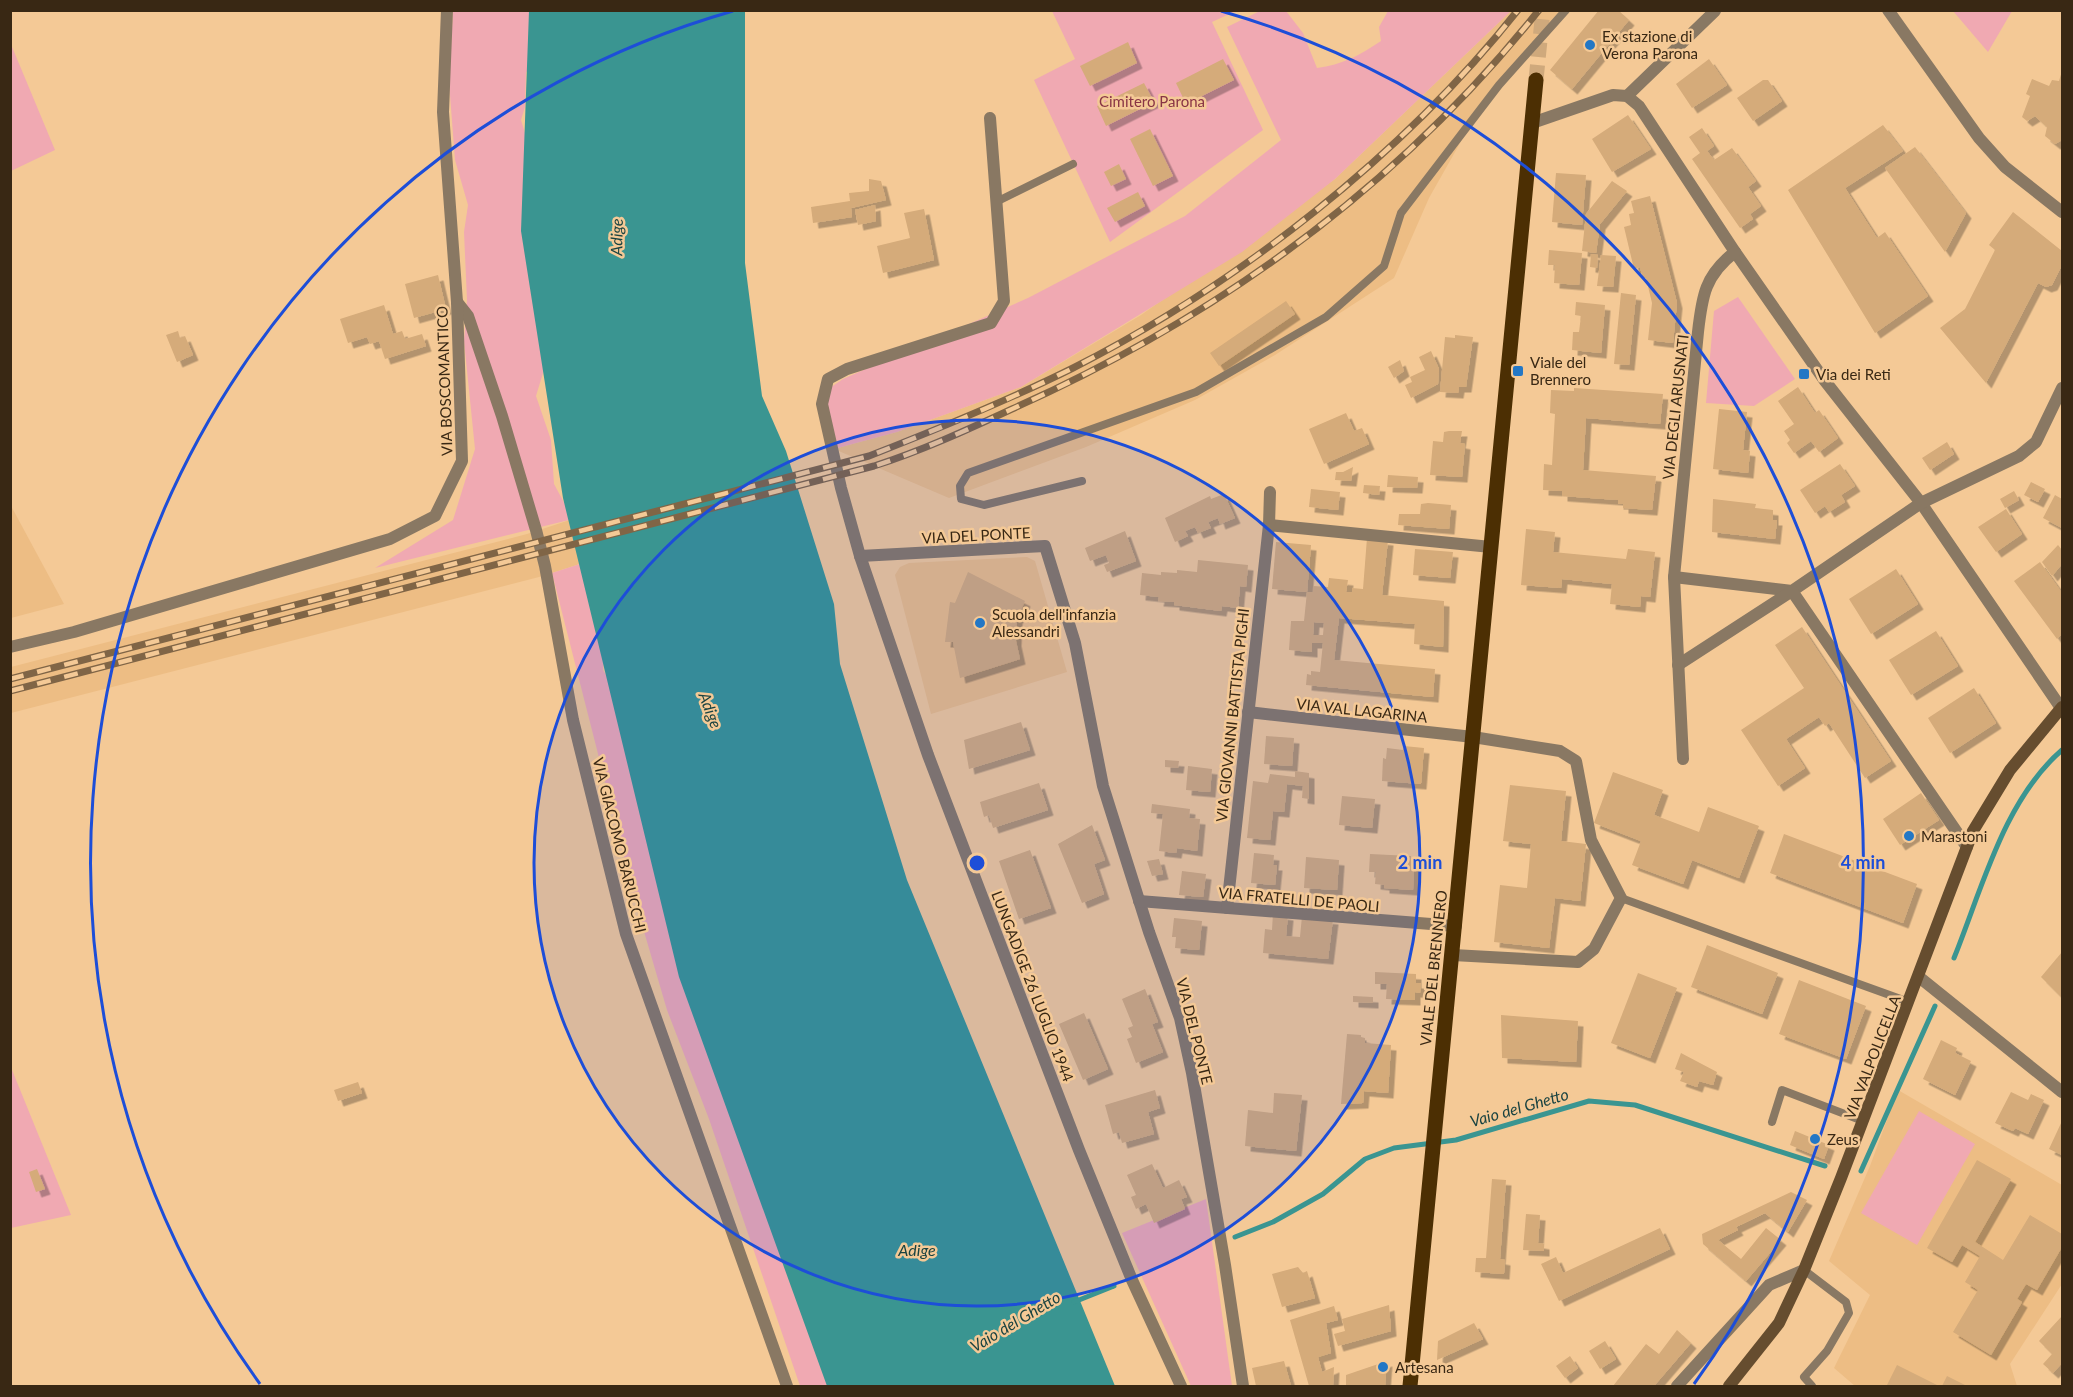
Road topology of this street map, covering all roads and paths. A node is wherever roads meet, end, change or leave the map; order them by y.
1 (447, 10) edge
2 (1566, 10) edge
3 (1888, 10) edge
4 (1715, 11) edge
5 (1536, 80) tunnel mouth
6 (1628, 96) junction
7 (990, 118) dead end
8 (1532, 123) junction
9 (1073, 164) dead end
10 (996, 202) junction
11 (2062, 213) edge
12 (1735, 252) junction
13 (457, 302) junction
14 (2062, 388) edge
15 (1082, 481) dead end
16 (1270, 492) dead end
17 (1921, 503) junction
18 (1269, 525) junction
19 (1491, 547) junction
20 (860, 556) junction
21 (1674, 577) junction
22 (1792, 591) junction
23 (10, 647) edge
24 (1678, 665) junction
25 (2062, 708) edge
26 (1248, 712) junction
27 (1473, 737) junction
28 (1683, 759) dead end
29 (1967, 847) junction
30 (1621, 898) junction
31 (1139, 901) junction
32 (1227, 908) junction
33 (1456, 926) junction
34 (1453, 955) junction
35 (1919, 977) junction
36 (1909, 1002) junction
37 (2062, 1092) edge
38 (1863, 1121) junction
39 (1772, 1122) dead end
40 (1804, 1270) junction
41 (787, 1386) edge
42 (1181, 1386) edge
43 (1242, 1386) edge
44 (1410, 1386) edge
45 (1677, 1386) edge
46 (1729, 1386) edge
47 (1812, 1386) edge

1 - 13 street, VIA BOSCOMANTICO
2 - 15 lane
3 - 11 street
4 - 6 street
5 - 8 main road, VIALE DEL BRENNERO
6 - 8 street
6 - 12 street
7 - 10 street
8 - 19 main road, VIALE DEL BRENNERO
9 - 10 lane
10 - 20 street
12 - 17 street
12 - 21 street, VIA DEGLI ARUSNATI
13 - 23 street, VIA BOSCOMANTICO
13 - 41 street, VIA GIACOMO BARUCCHI
14 - 17 street
16 - 18 street, VIA GIOVANNI BATTISTA PIGHI
17 - 22 street
17 - 25 street
18 - 19 street
18 - 26 street, VIA GIOVANNI BATTISTA PIGHI
19 - 27 main road, VIALE DEL BRENNERO
20 - 31 street, VIA DEL PONTE
20 - 42 street, LUNGADIGE 26 LUGLIO 1944
21 - 22 street
21 - 24 street, VIA DEGLI ARUSNATI
22 - 24 street
22 - 29 street
24 - 28 street, VIA DEGLI ARUSNATI
25 - 29 main road, VIA VALPOLICELLA
26 - 27 street, VIA VAL LAGARINA
26 - 32 street, VIA GIOVANNI BATTISTA PIGHI
27 - 30 street, VIA VAL LAGARINA
27 - 33 main road, VIALE DEL BRENNERO
29 - 35 main road, VIA VALPOLICELLA
30 - 34 street
30 - 36 lane
31 - 32 street, VIA FRATELLI DE PAOLI
31 - 43 street, VIA DEL PONTE
32 - 33 street, VIA FRATELLI DE PAOLI
33 - 34 main road, VIALE DEL BRENNERO
34 - 44 main road, VIALE DEL BRENNERO
35 - 36 main road, VIA VALPOLICELLA
35 - 37 street
36 - 38 main road, VIA VALPOLICELLA
38 - 39 lane
38 - 40 main road, VIA VALPOLICELLA
40 - 45 street
40 - 46 main road, VIA VALPOLICELLA
40 - 47 lane

